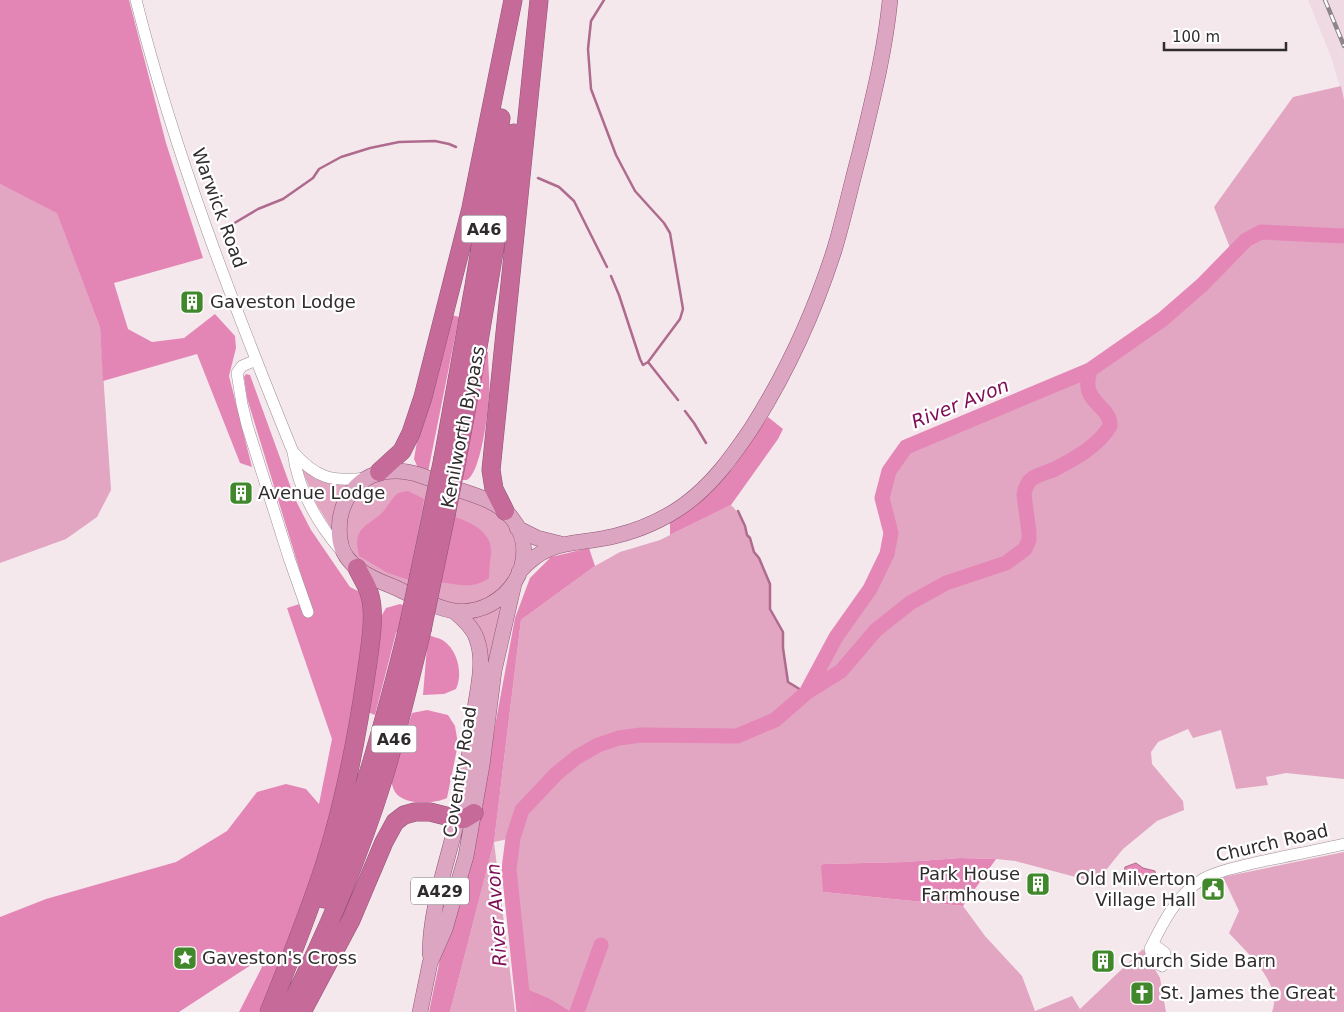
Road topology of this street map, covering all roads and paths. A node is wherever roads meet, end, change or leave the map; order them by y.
1 (136, 0) edge
2 (513, 0) edge
3 (519, 0) edge
4 (533, 0) edge
5 (538, 0) edge
6 (890, 0) edge
7 (256, 360) junction
8 (293, 452) junction
9 (450, 459) junction
10 (372, 475) junction
11 (504, 511) junction
12 (518, 528) junction
13 (561, 544) junction
14 (345, 555) junction
15 (357, 568) junction
16 (517, 577) junction
17 (454, 610) junction
18 (308, 612) dead end
19 (415, 628) junction
20 (466, 816) junction
21 (1344, 844) edge
22 (1152, 944) dead end
23 (270, 1012) edge
24 (287, 1012) edge
25 (302, 1012) edge
26 (420, 1012) edge

1 - 7 street, Warwick Road
2 - 10 highway
3 - 9 highway, Kenilworth Bypass / A46
4 - 9 highway, Kenilworth Bypass / A46
5 - 11 highway
6 - 13 main road
7 - 8 street, Warwick Road
7 - 18 street
8 - 10 street, Warwick Road
8 - 14 street, Warwick Road
9 - 19 highway, Kenilworth Bypass / A46, bridge
10 - 11 main road
10 - 14 main road
11 - 12 main road
12 - 13 main road
12 - 16 main road
13 - 16 main road
14 - 15 main road
15 - 17 main road
15 - 23 highway
16 - 17 main road
16 - 20 main road, Coventry Road / A429
17 - 20 main road, Coventry Road / A429
19 - 23 highway, Kenilworth Bypass / A46
19 - 24 highway, Kenilworth Bypass / A46
20 - 25 highway
20 - 26 main road, Coventry Road / A429
21 - 22 street, Church Road

